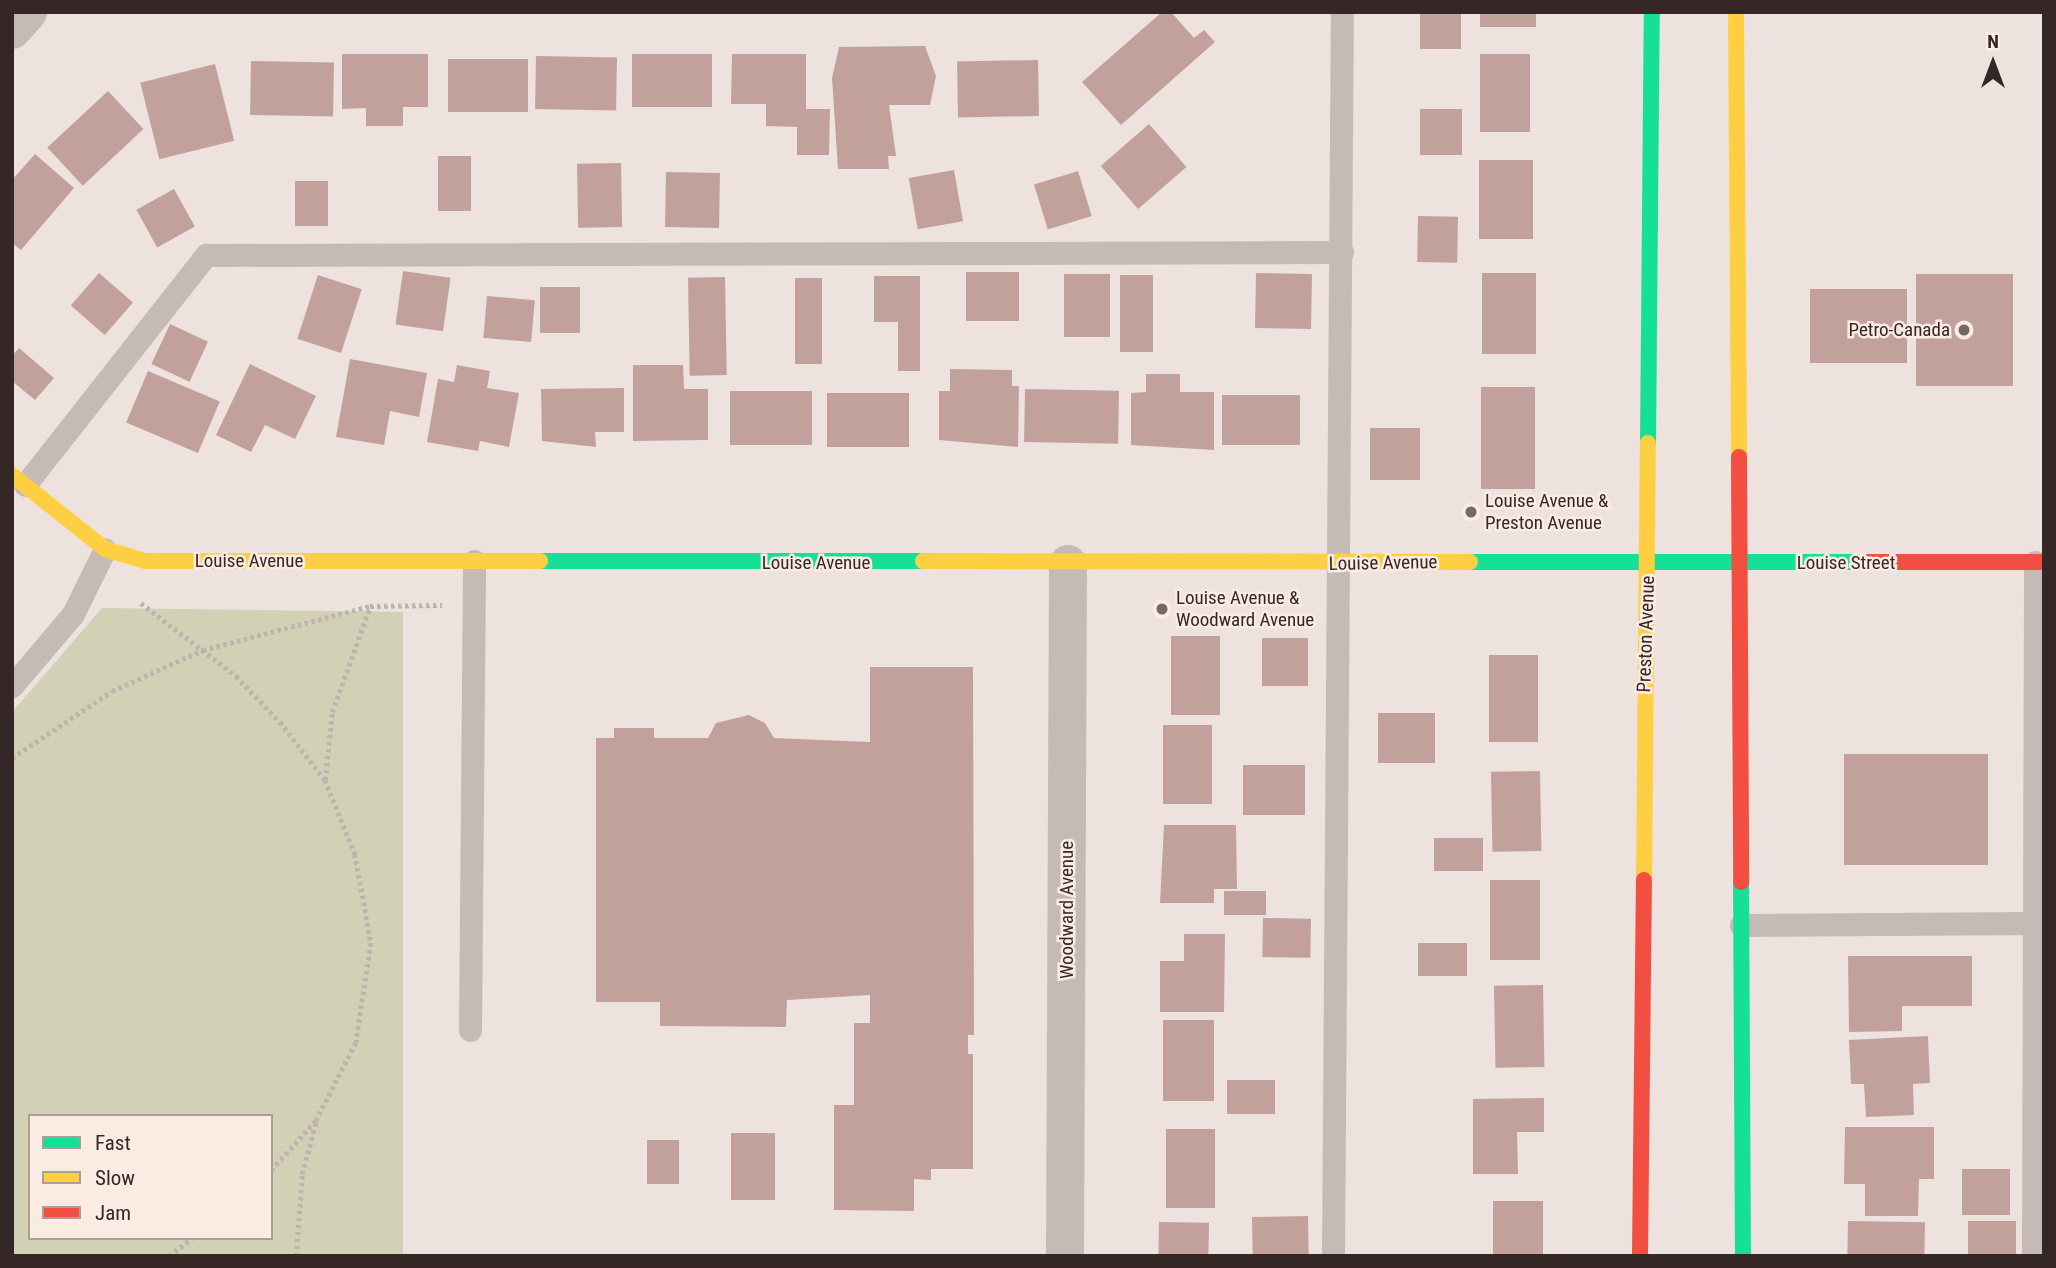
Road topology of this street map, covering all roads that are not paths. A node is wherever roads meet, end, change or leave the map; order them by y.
1 (28, 12) edge
2 (1342, 12) edge
3 (1652, 12) edge
4 (1736, 12) edge
5 (12, 30) edge
6 (1342, 252) junction
7 (18, 480) edge
8 (104, 549) junction
9 (474, 561) junction
10 (2039, 562) edge
11 (1648, 563) junction
12 (1738, 563) junction
13 (1068, 564) junction
14 (1342, 564) junction
15 (12, 686) edge
16 (2038, 923) edge
17 (1741, 925) junction
18 (470, 1030) dead end
19 (1065, 1256) edge
20 (1333, 1256) edge
21 (1640, 1256) edge
22 (1743, 1256) edge
23 (2033, 1256) edge

1 - 5 street
2 - 6 lane
3 - 11 main road, Preston Avenue
4 - 12 main road
6 - 7 lane
6 - 14 lane
7 - 8 main road, Louise Avenue
8 - 9 main road, Louise Avenue
8 - 15 lane
9 - 13 main road, Louise Avenue
9 - 18 lane
10 - 12 main road, Louise Street
10 - 16 lane
11 - 12 main road, Louise Street
11 - 14 main road, Louise Avenue
11 - 21 main road, Preston Avenue
12 - 17 main road
13 - 14 main road, Louise Avenue
13 - 19 street, Woodward Avenue
14 - 20 lane
16 - 17 lane
16 - 23 lane
17 - 22 main road

